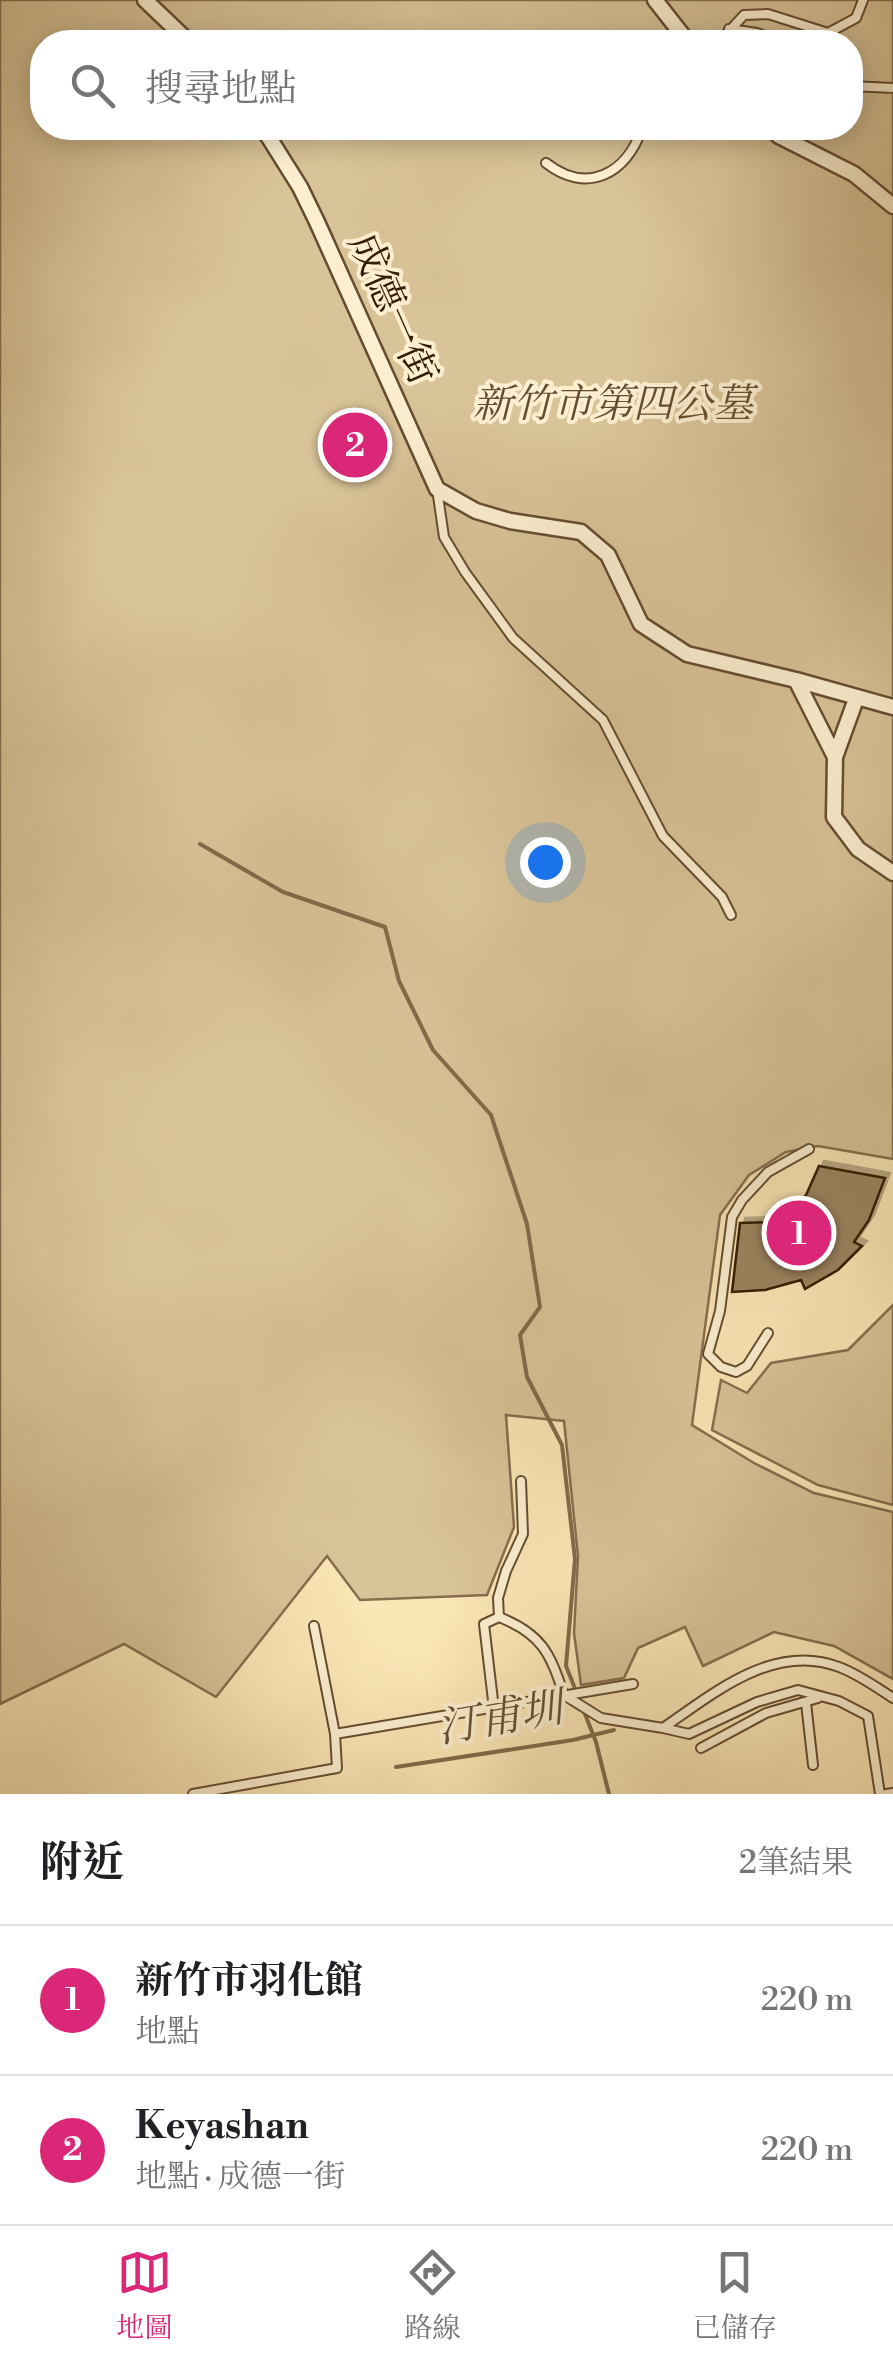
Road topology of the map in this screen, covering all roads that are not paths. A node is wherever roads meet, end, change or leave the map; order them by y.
1 (145, 0) edge
2 (655, 0) edge
3 (863, 0) edge
4 (729, 29) joint
5 (176, 30) edge
6 (679, 30) edge
7 (736, 30) edge
8 (819, 30) edge
9 (834, 30) edge
10 (863, 87) edge
11 (893, 88) edge
12 (269, 140) edge
13 (637, 140) edge
14 (787, 140) edge
15 (546, 163) dead end
16 (893, 206) edge
17 (437, 489) junction
18 (796, 680) junction
19 (856, 699) junction
20 (893, 707) edge
21 (834, 757) junction
22 (893, 873) edge
23 (730, 914) dead end
24 (809, 1149) dead end
25 (768, 1333) dead end
26 (521, 1481) dead end
27 (498, 1617) junction
28 (314, 1626) dead end
29 (633, 1684) dead end
30 (566, 1695) junction
31 (818, 1698) junction
32 (893, 1698) edge
33 (806, 1704) junction
34 (494, 1709) junction
35 (663, 1728) junction
36 (335, 1734) junction
37 (701, 1748) dead end
38 (813, 1765) dead end
39 (193, 1794) edge
40 (886, 1794) edge

1 - 5 street
2 - 6 street
3 - 9 lane
4 - 7 lane
4 - 8 lane
10 - 11 lane
12 - 17 street, 成德一街
13 - 15 lane
14 - 16 street
17 - 18 street
17 - 23 lane
18 - 19 street
18 - 21 street
19 - 20 street
19 - 21 street
21 - 22 street
24 - 25 lane
26 - 27 lane
27 - 30 lane
27 - 34 lane
28 - 36 lane
29 - 30 lane
30 - 34 lane
30 - 35 lane
31 - 33 lane
31 - 35 lane
31 - 40 lane
32 - 35 lane
33 - 37 lane
33 - 38 lane
34 - 36 lane
36 - 39 lane

